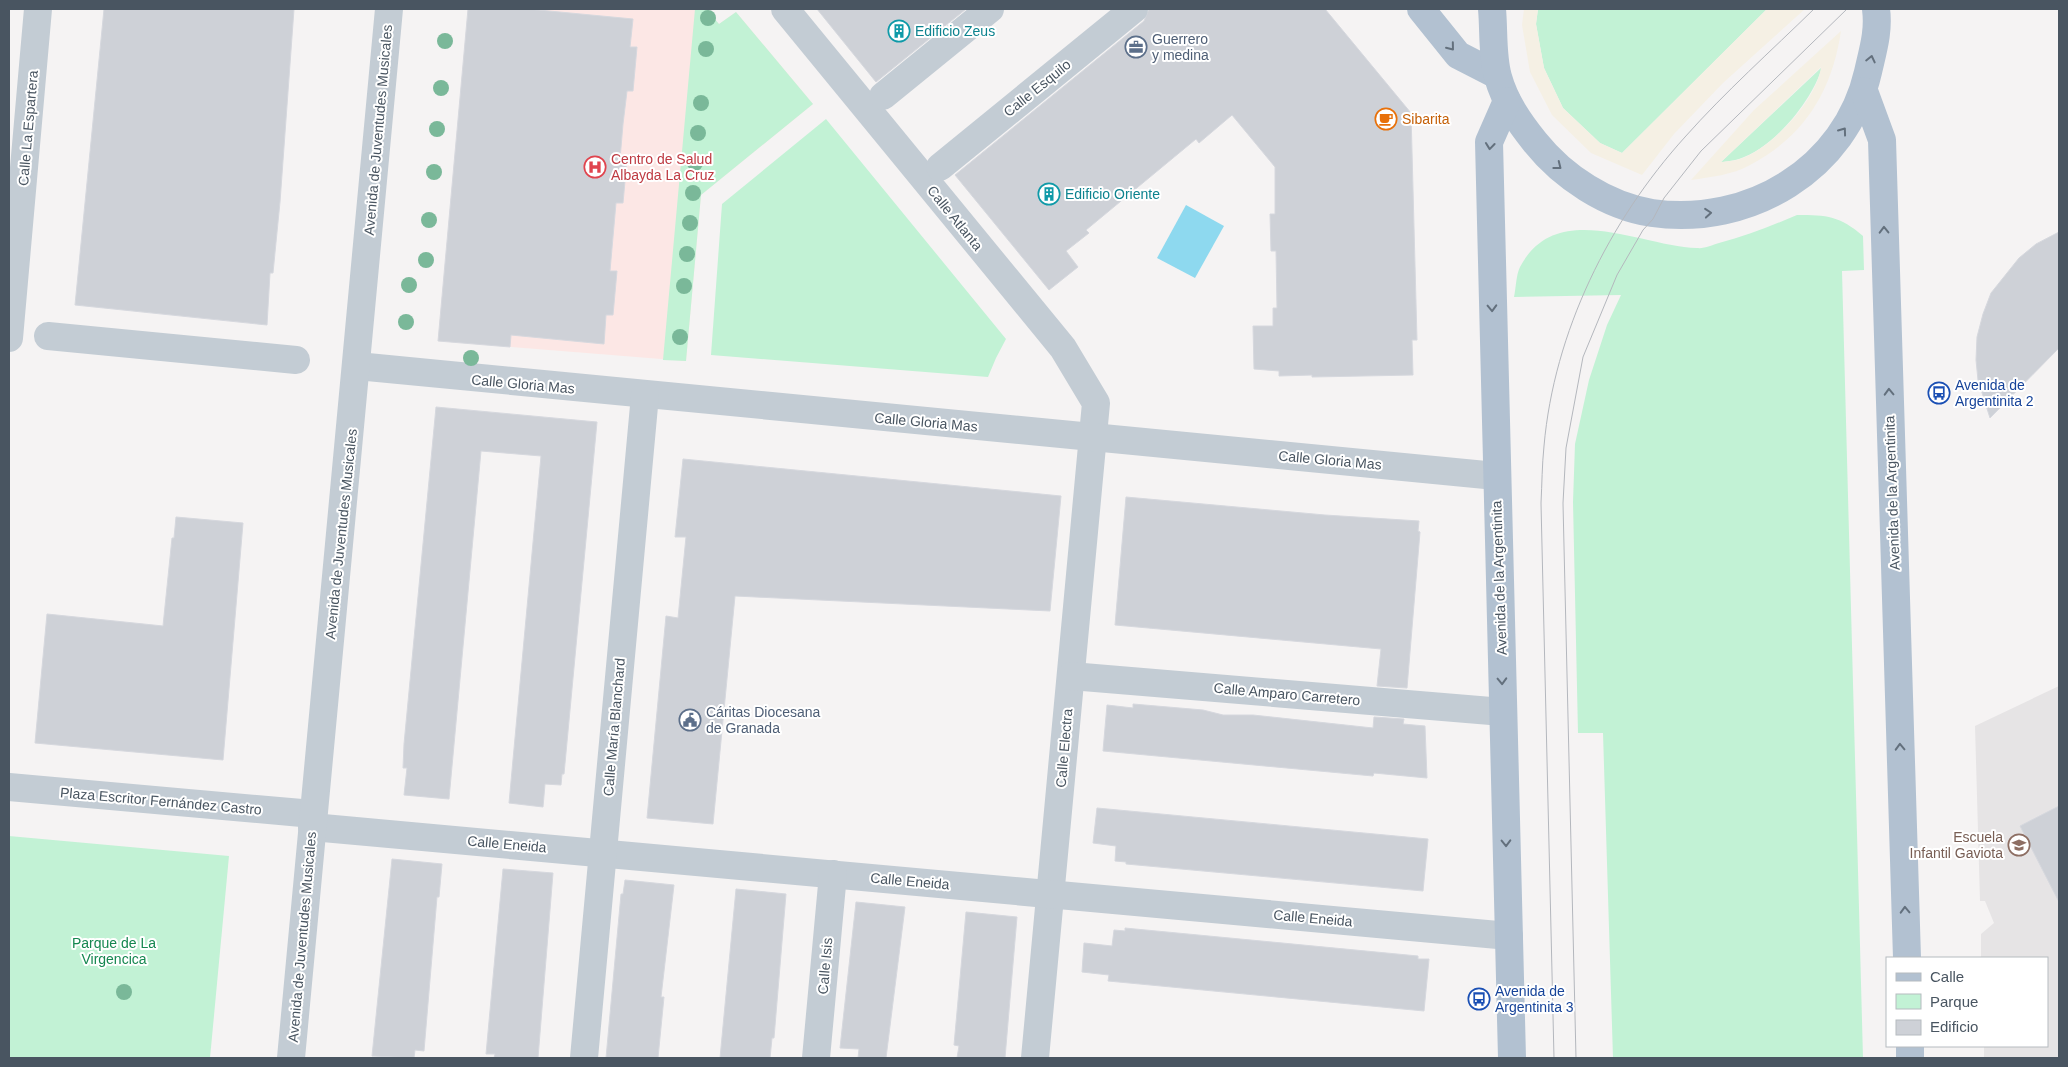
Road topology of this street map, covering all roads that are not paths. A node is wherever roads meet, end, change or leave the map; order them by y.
1 (38, 9) edge
2 (389, 9) edge
3 (785, 9) edge
4 (990, 9) edge
5 (1134, 9) edge
6 (1420, 9) edge
7 (1492, 9) edge
8 (1884, 14) edge
9 (1497, 75) junction
10 (1864, 91) junction
11 (883, 96) dead end
12 (1507, 101) junction
13 (940, 167) dead end
14 (48, 336) dead end
15 (9, 338) edge
16 (296, 360) dead end
17 (357, 366) junction
18 (645, 395) junction
19 (1094, 438) junction
20 (1496, 476) junction
21 (1071, 676) junction
22 (1503, 712) junction
23 (9, 787) edge
24 (312, 821) junction
25 (603, 853) junction
26 (833, 874) junction
27 (1050, 894) junction
28 (1509, 936) junction
29 (1907, 957) edge
30 (291, 1058) edge
31 (584, 1058) edge
32 (816, 1058) edge
33 (1035, 1058) edge
34 (1512, 1058) edge

1 - 15 street, Calle La Espartera
2 - 17 street, Avenida de Juventudes Musicales
3 - 19 street, Calle Atlanta
4 - 11 street
5 - 13 street, Calle Esquilo
6 -> 9 main road
7 - 9 main road
10 -> 8 main road
9 - 12 main road
12 -> 10 main road
29 -> 10 main road, Avenida de la Argentinita
12 -> 20 main road, Avenida de la Argentinita
14 - 16 street
17 - 18 street, Calle Gloria Mas
17 - 24 street, Avenida de Juventudes Musicales
18 - 19 street, Calle Gloria Mas
18 - 25 street, Calle María Blanchard
19 - 20 street, Calle Gloria Mas
19 - 21 street, Calle Electra
20 -> 22 main road, Avenida de la Argentinita
21 - 22 street, Calle Amparo Carretero
21 - 27 street, Calle Electra
22 -> 28 main road, Avenida de la Argentinita
23 - 24 street, Plaza Escritor Fernández Castro
24 - 25 street, Calle Eneida
24 - 30 street, Avenida de Juventudes Musicales
25 - 26 street, Calle Eneida
25 - 31 street, Calle María Blanchard
26 - 27 street, Calle Eneida
26 - 32 street, Calle Isis
27 - 28 street, Calle Eneida
27 - 33 street, Calle Electra
28 - 34 main road, Avenida de la Argentinita

